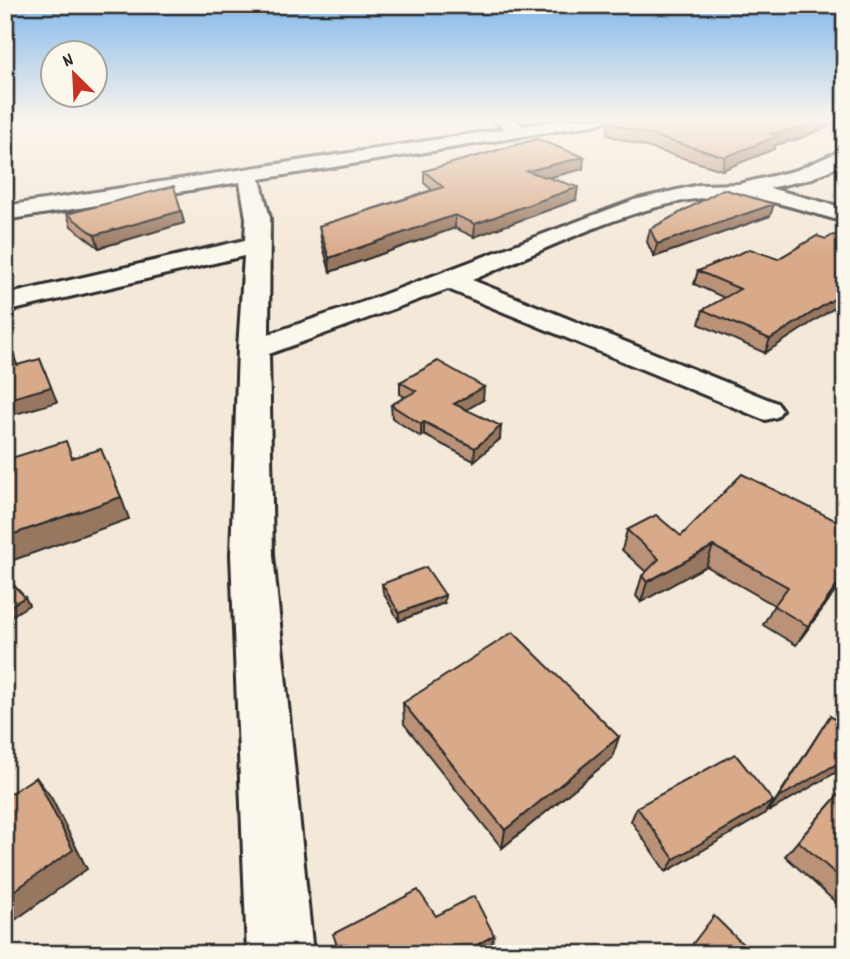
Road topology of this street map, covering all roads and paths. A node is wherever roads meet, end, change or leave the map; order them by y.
1 (314, 164) edge
2 (827, 164) edge
3 (249, 174) junction
4 (726, 190) junction
5 (5, 214) edge
6 (845, 215) edge
7 (257, 245) junction
8 (449, 280) junction
9 (5, 304) edge
10 (253, 349) junction
11 (765, 410) dead end
12 (280, 954) edge

1 - 3 street
2 - 4 street
3 - 5 street
3 - 7 street
4 - 6 street
4 - 8 street
7 - 9 street
7 - 10 street
8 - 10 street
8 - 11 street
10 - 12 street

